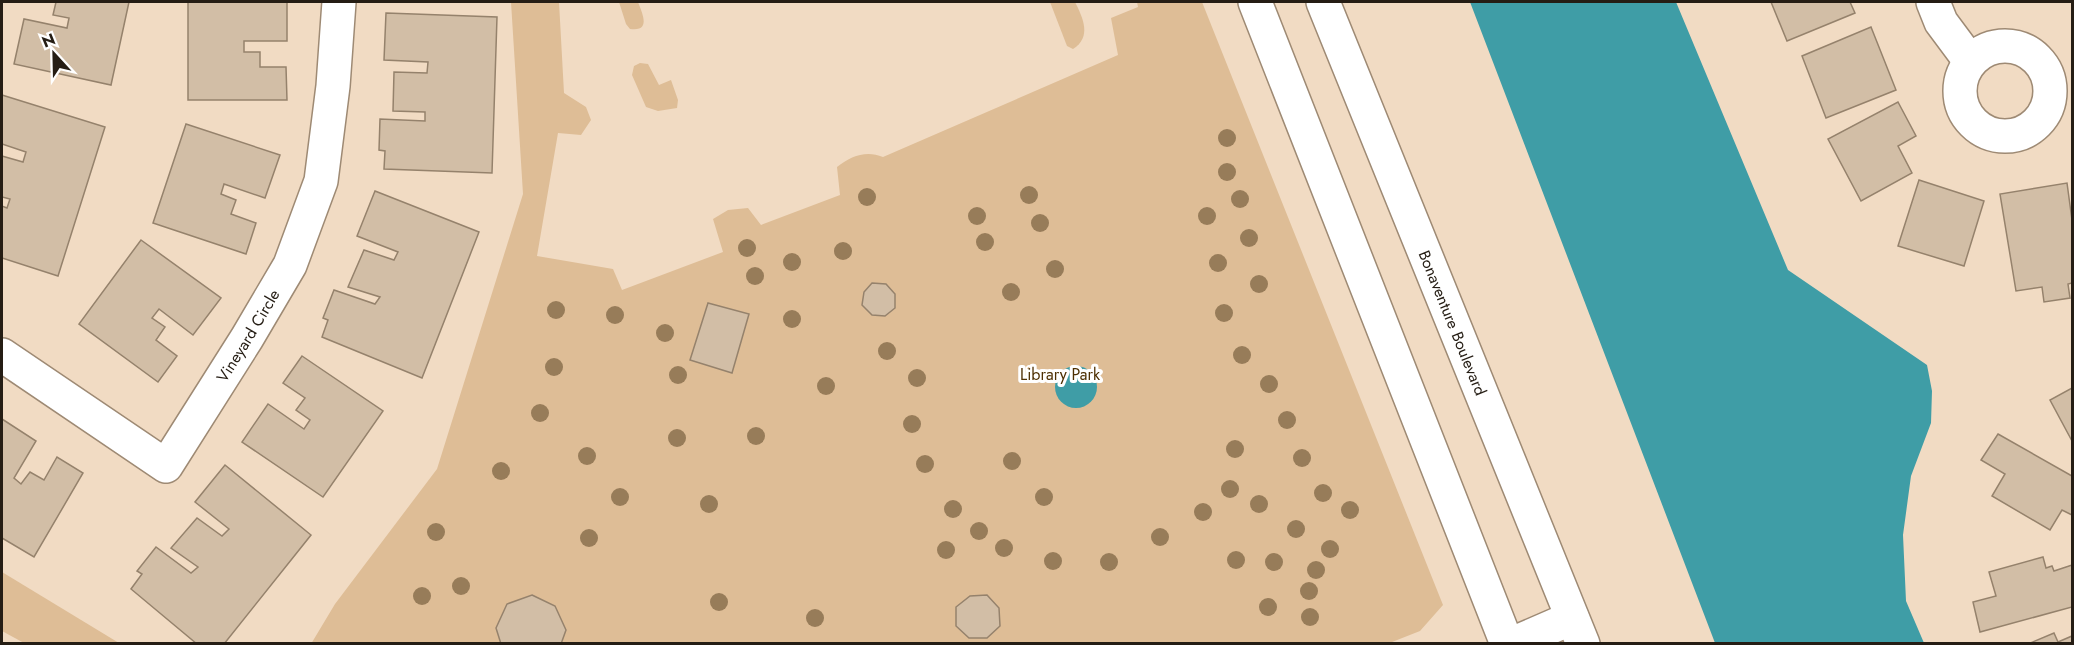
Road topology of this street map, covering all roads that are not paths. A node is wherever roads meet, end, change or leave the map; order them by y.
1 (339, 2) edge
2 (1255, 2) edge
3 (1316, 2) edge
4 (1323, 2) edge
5 (1933, 2) edge
6 (1341, 47) junction
7 (1971, 61) dead end
8 (2, 355) edge
9 (1577, 631) edge
10 (1507, 644) edge
11 (1512, 644) edge

1 - 8 main road, Vineyard Circle
2 - 10 main road
3 - 6 main road
4 - 6 main road, Bonaventure Boulevard
5 - 7 main road
6 - 9 main road, Bonaventure Boulevard
9 - 11 main road

